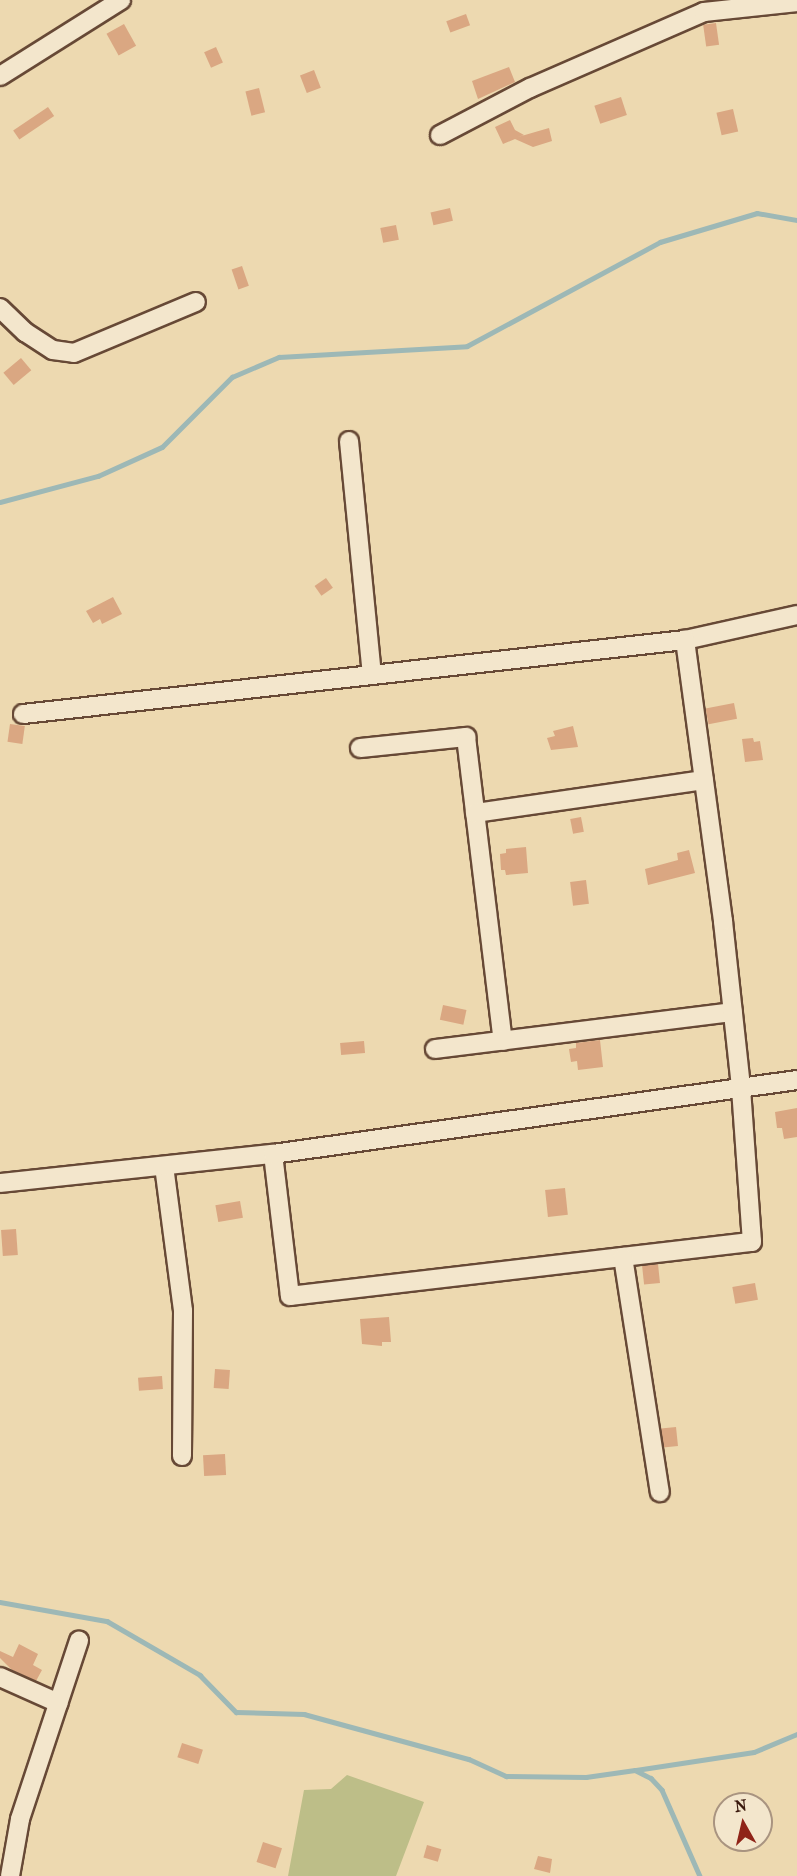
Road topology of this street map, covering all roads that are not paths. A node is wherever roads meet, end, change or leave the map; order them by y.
1 (121, 0) edge
2 (797, 2) edge
3 (0, 76) edge
4 (440, 135) dead end
5 (196, 302) dead end
6 (0, 308) edge
7 (350, 441) dead end
8 (797, 615) edge
9 (685, 640) junction
10 (372, 675) junction
11 (22, 714) dead end
12 (360, 748) dead end
13 (704, 780) junction
14 (475, 813) junction
15 (733, 1012) junction
16 (503, 1041) junction
17 (435, 1049) dead end
18 (797, 1080) edge
19 (741, 1087) junction
20 (273, 1154) junction
21 (164, 1166) junction
22 (0, 1183) edge
23 (623, 1257) junction
24 (182, 1456) dead end
25 (660, 1492) dead end
26 (80, 1641) dead end
27 (0, 1677) edge
28 (58, 1703) junction
29 (10, 1876) edge

1 - 3 street
2 - 4 street
5 - 6 street
7 - 10 street
8 - 9 street
9 - 10 street
9 - 13 street
10 - 11 street
12 - 14 street
13 - 14 street
13 - 15 street
14 - 16 street
15 - 16 street
15 - 19 street
16 - 17 street
18 - 19 street
19 - 20 street
19 - 23 street
20 - 21 street
20 - 23 street
21 - 22 street
21 - 24 street
23 - 25 street
26 - 28 street
27 - 28 street
28 - 29 street

